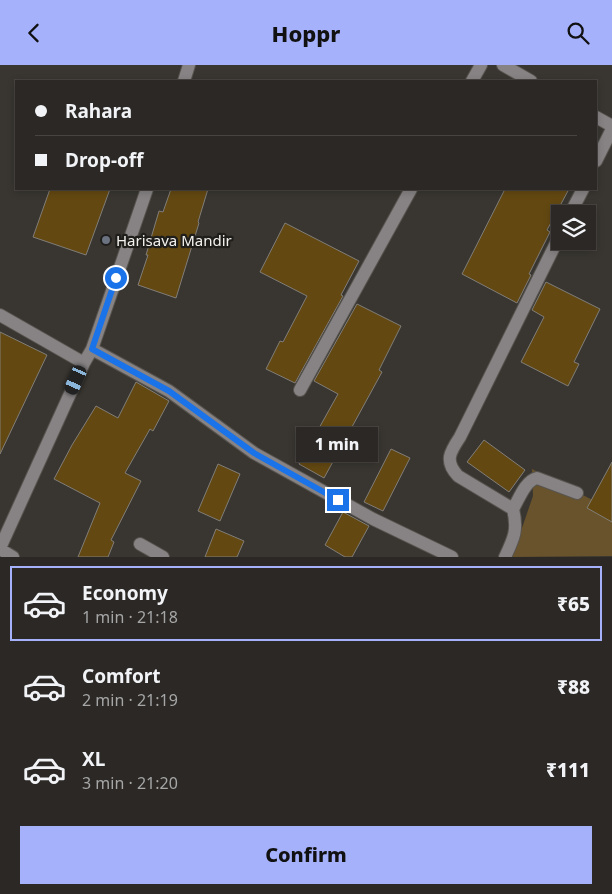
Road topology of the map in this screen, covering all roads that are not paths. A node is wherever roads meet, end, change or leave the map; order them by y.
1 (189, 65) edge
2 (482, 65) edge
3 (503, 65) edge
4 (184, 80) edge
5 (473, 80) edge
6 (529, 80) edge
7 (597, 118) edge
8 (612, 128) edge
9 (597, 159) edge
10 (147, 190) edge
11 (410, 190) edge
12 (582, 190) edge
13 (575, 205) edge
14 (553, 250) edge
15 (0, 315) edge
16 (92, 349) junction
17 (84, 363) junction
18 (300, 390) dead end
19 (577, 493) dead end
20 (513, 509) junction
21 (140, 544) dead end
22 (0, 549) edge
23 (13, 557) edge
24 (164, 557) edge
25 (452, 557) edge
26 (505, 557) edge

1 - 4 street
2 - 5 street
3 - 6 street
7 - 8 street
8 - 9 street
10 - 16 street
11 - 18 street
12 - 13 street
14 - 20 street
15 - 17 street
16 - 17 street
16 - 25 street
17 - 22 street
19 - 20 street
20 - 26 street
21 - 24 street
22 - 23 street

